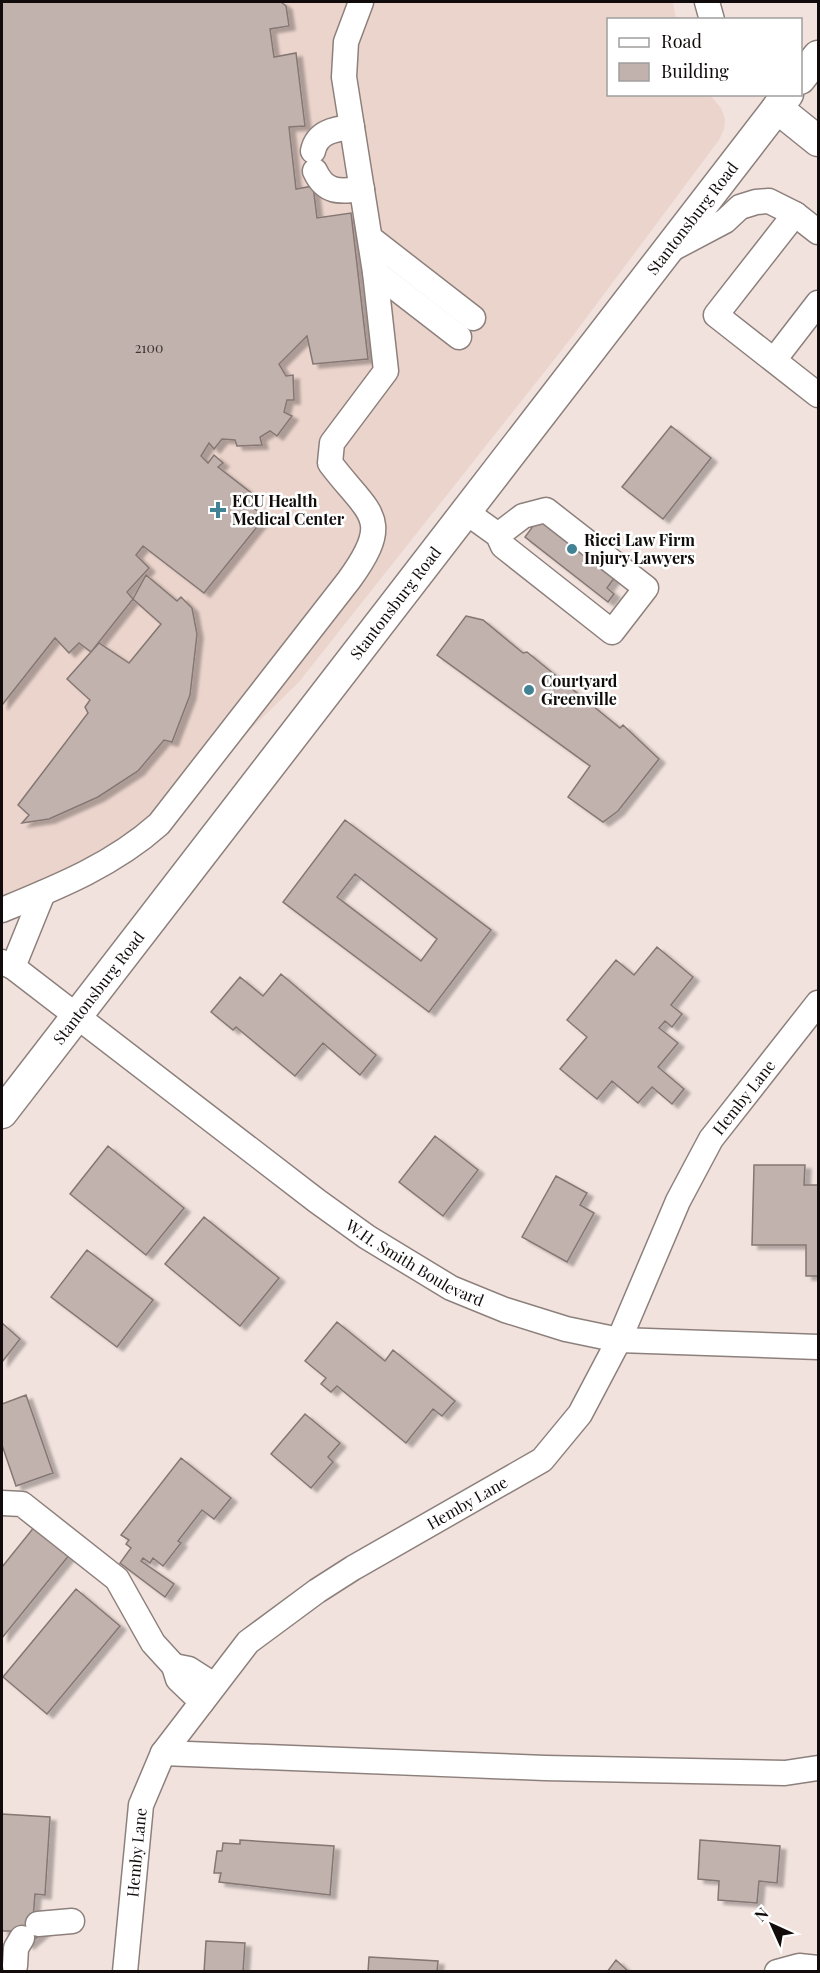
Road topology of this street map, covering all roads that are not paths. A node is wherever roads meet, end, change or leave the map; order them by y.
1 (361, 2) edge
2 (707, 2) edge
3 (711, 18) edge
4 (819, 56) edge
5 (802, 78) edge
6 (777, 99) edge
7 (352, 127) junction
8 (819, 141) edge
9 (362, 189) junction
10 (795, 214) junction
11 (819, 232) edge
12 (668, 252) junction
13 (373, 255) junction
14 (819, 303) edge
15 (774, 360) junction
16 (819, 395) edge
17 (466, 512) junction
18 (498, 536) junction
19 (43, 893) junction
20 (2, 910) edge
21 (8, 965) edge
22 (819, 1003) edge
23 (77, 1014) junction
24 (2, 1113) edge
25 (619, 1340) junction
26 (819, 1347) edge
27 (2, 1503) edge
28 (208, 1694) junction
29 (163, 1753) junction
30 (819, 1768) edge
31 (72, 1921) dead end
32 (15, 1966) dead end
33 (819, 1968) edge
34 (125, 1971) edge
35 (777, 1971) edge

1 - 7 street
2 - 3 street
4 - 5 main road
6 - 8 main road
6 - 12 main road, Stantonsburg Road
7 - 9 street
7 - 9 street
9 - 13 street
10 - 11 street
10 - 12 street
10 - 15 street
12 - 17 main road, Stantonsburg Road
13 - 13 street
13 - 19 street
14 - 15 street
15 - 16 street
17 - 18 street
17 - 23 main road, Stantonsburg Road
18 - 18 street
19 - 20 street
19 - 21 street
21 - 23 street, W.H. Smith Boulevard
22 - 25 street, Hemby Lane
23 - 24 main road, Stantonsburg Road
23 - 25 street, W.H. Smith Boulevard
25 - 26 street, W.H. Smith Boulevard
25 - 28 street, Hemby Lane
27 - 28 street
28 - 29 street, Hemby Lane
29 - 30 street
29 - 34 street, Hemby Lane
31 - 32 street
33 - 35 street

